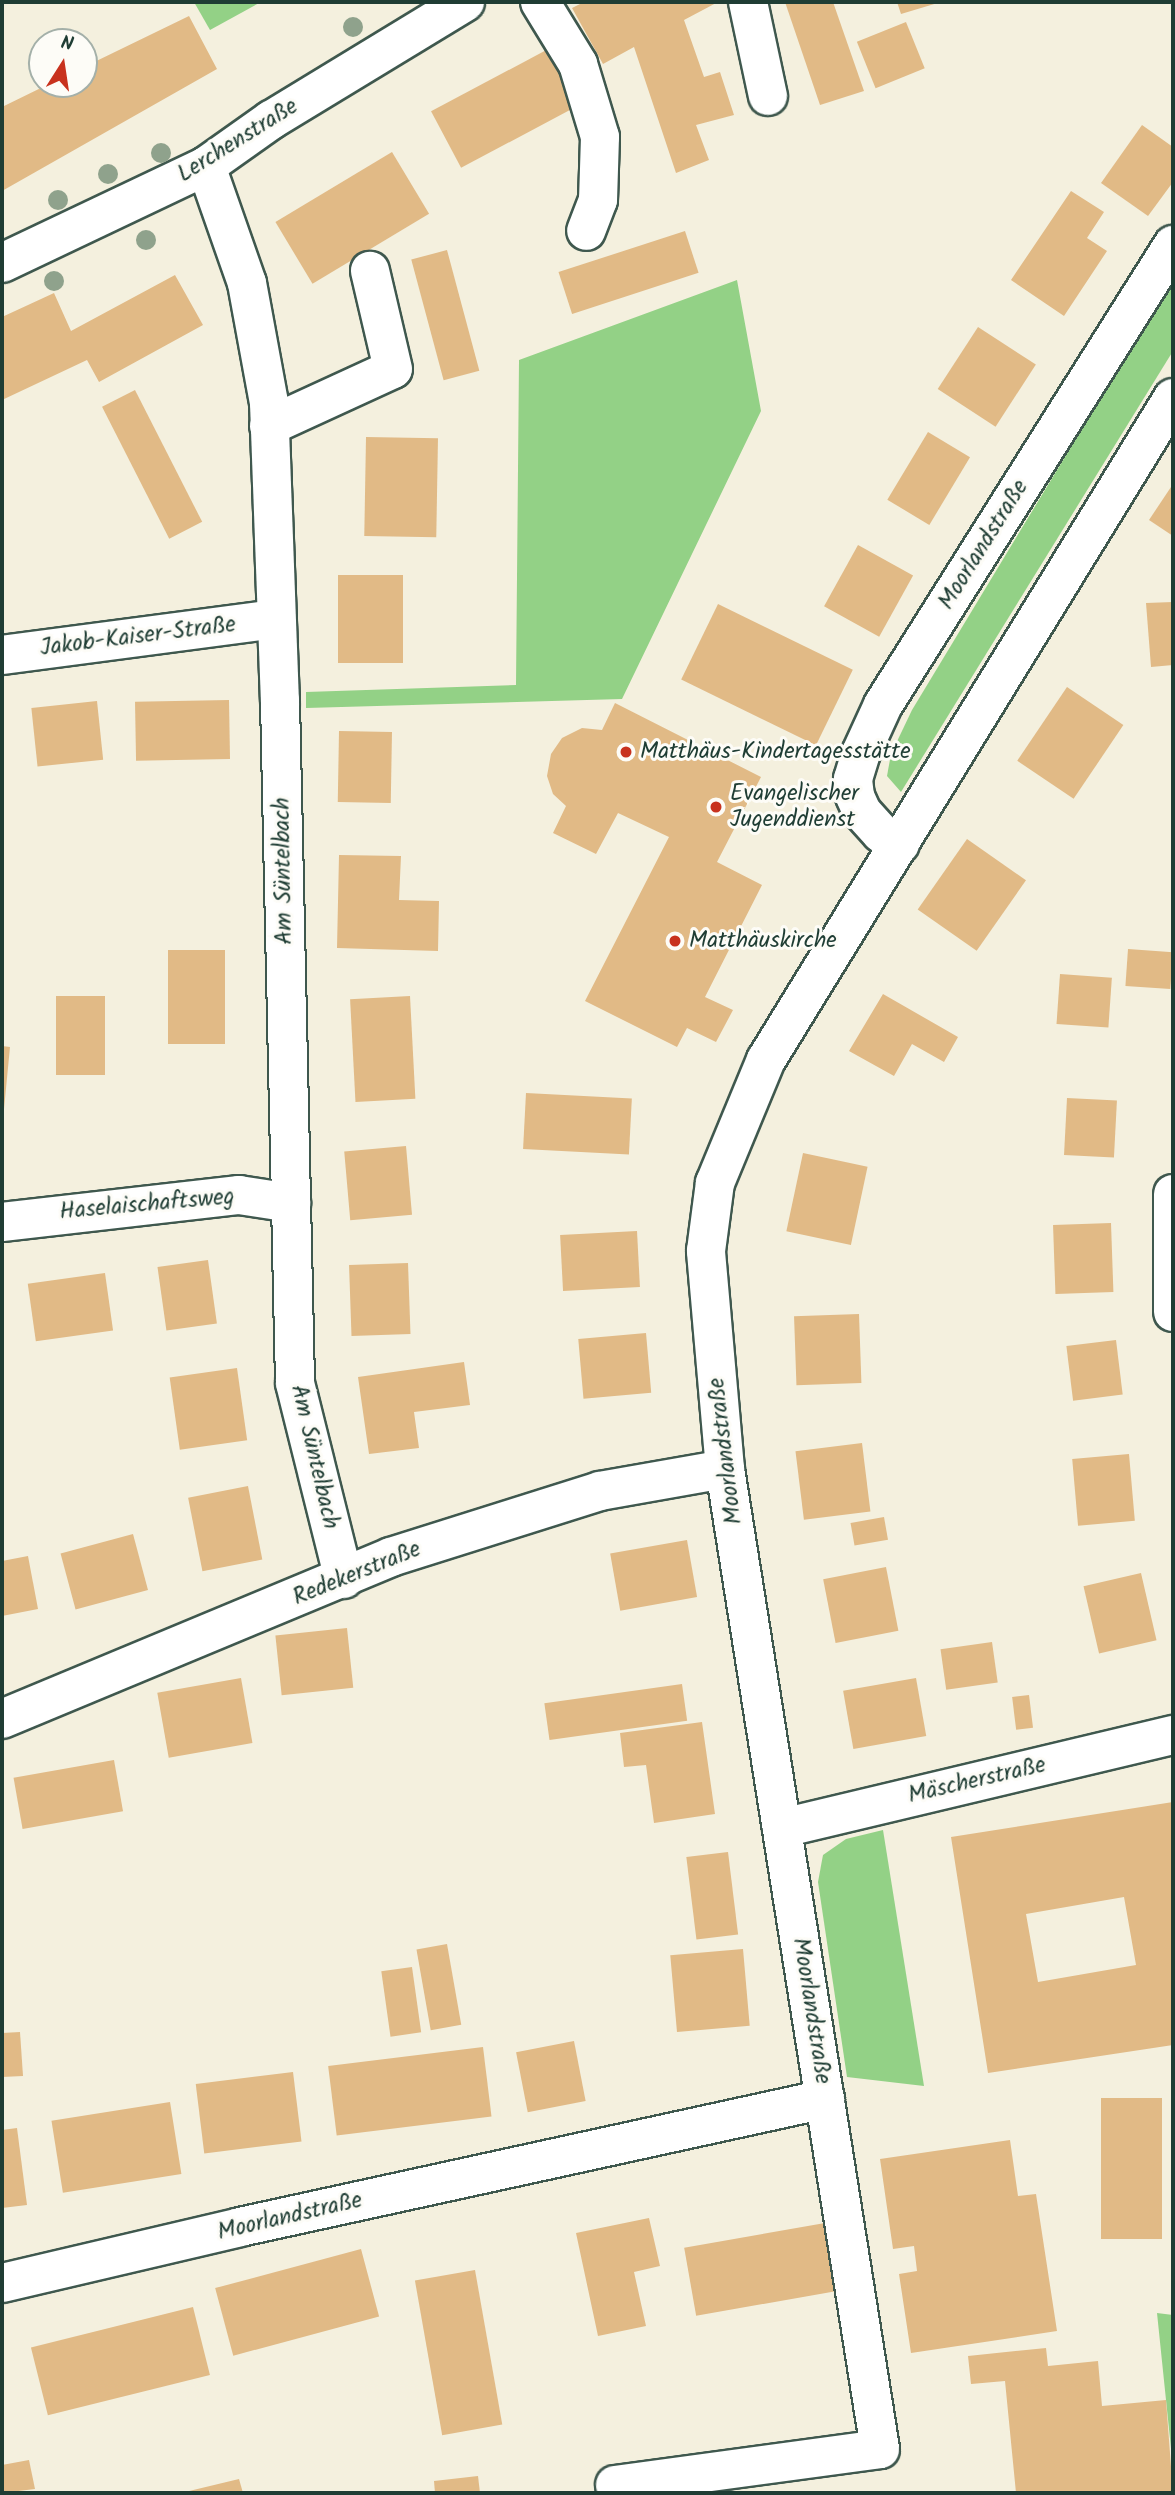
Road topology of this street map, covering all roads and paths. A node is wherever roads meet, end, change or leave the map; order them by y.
1 (465, 2) edge
2 (540, 2) edge
3 (748, 2) edge
4 (768, 96) dead end
5 (206, 166) junction
6 (586, 230) dead end
7 (1173, 245) edge
8 (2, 263) edge
9 (370, 271) dead end
10 (1173, 398) edge
11 (269, 426) junction
12 (275, 619) junction
13 (2, 654) edge
14 (900, 844) junction
15 (1173, 1195) edge
16 (291, 1203) junction
17 (2, 1222) edge
18 (1173, 1312) edge
19 (726, 1469) junction
20 (344, 1579) junction
21 (2, 1719) edge
22 (1173, 1735) edge
23 (782, 1828) junction
24 (825, 2099) junction
25 (2, 2283) edge
26 (615, 2485) dead end

1 - 5 street, Lerchenstraße
2 - 6 street
3 - 4 street
5 - 8 street, Lerchenstraße
5 - 11 street, Am Süntelbach
7 - 14 street, Moorlandstraße
9 - 11 street
10 - 14 street, Moorlandstraße
11 - 12 street, Am Süntelbach
12 - 13 street, Jakob-Kaiser-Straße
12 - 16 street, Am Süntelbach
14 - 19 street, Moorlandstraße
15 - 18 street
16 - 17 street, Haselaischaftsweg
16 - 20 street, Am Süntelbach
19 - 20 street, Redekerstraße
19 - 23 street, Moorlandstraße
20 - 21 street, Redekerstraße
22 - 23 street, Mäscherstraße
23 - 24 street, Moorlandstraße
24 - 25 street, Moorlandstraße
24 - 26 street, Moorlandstraße

